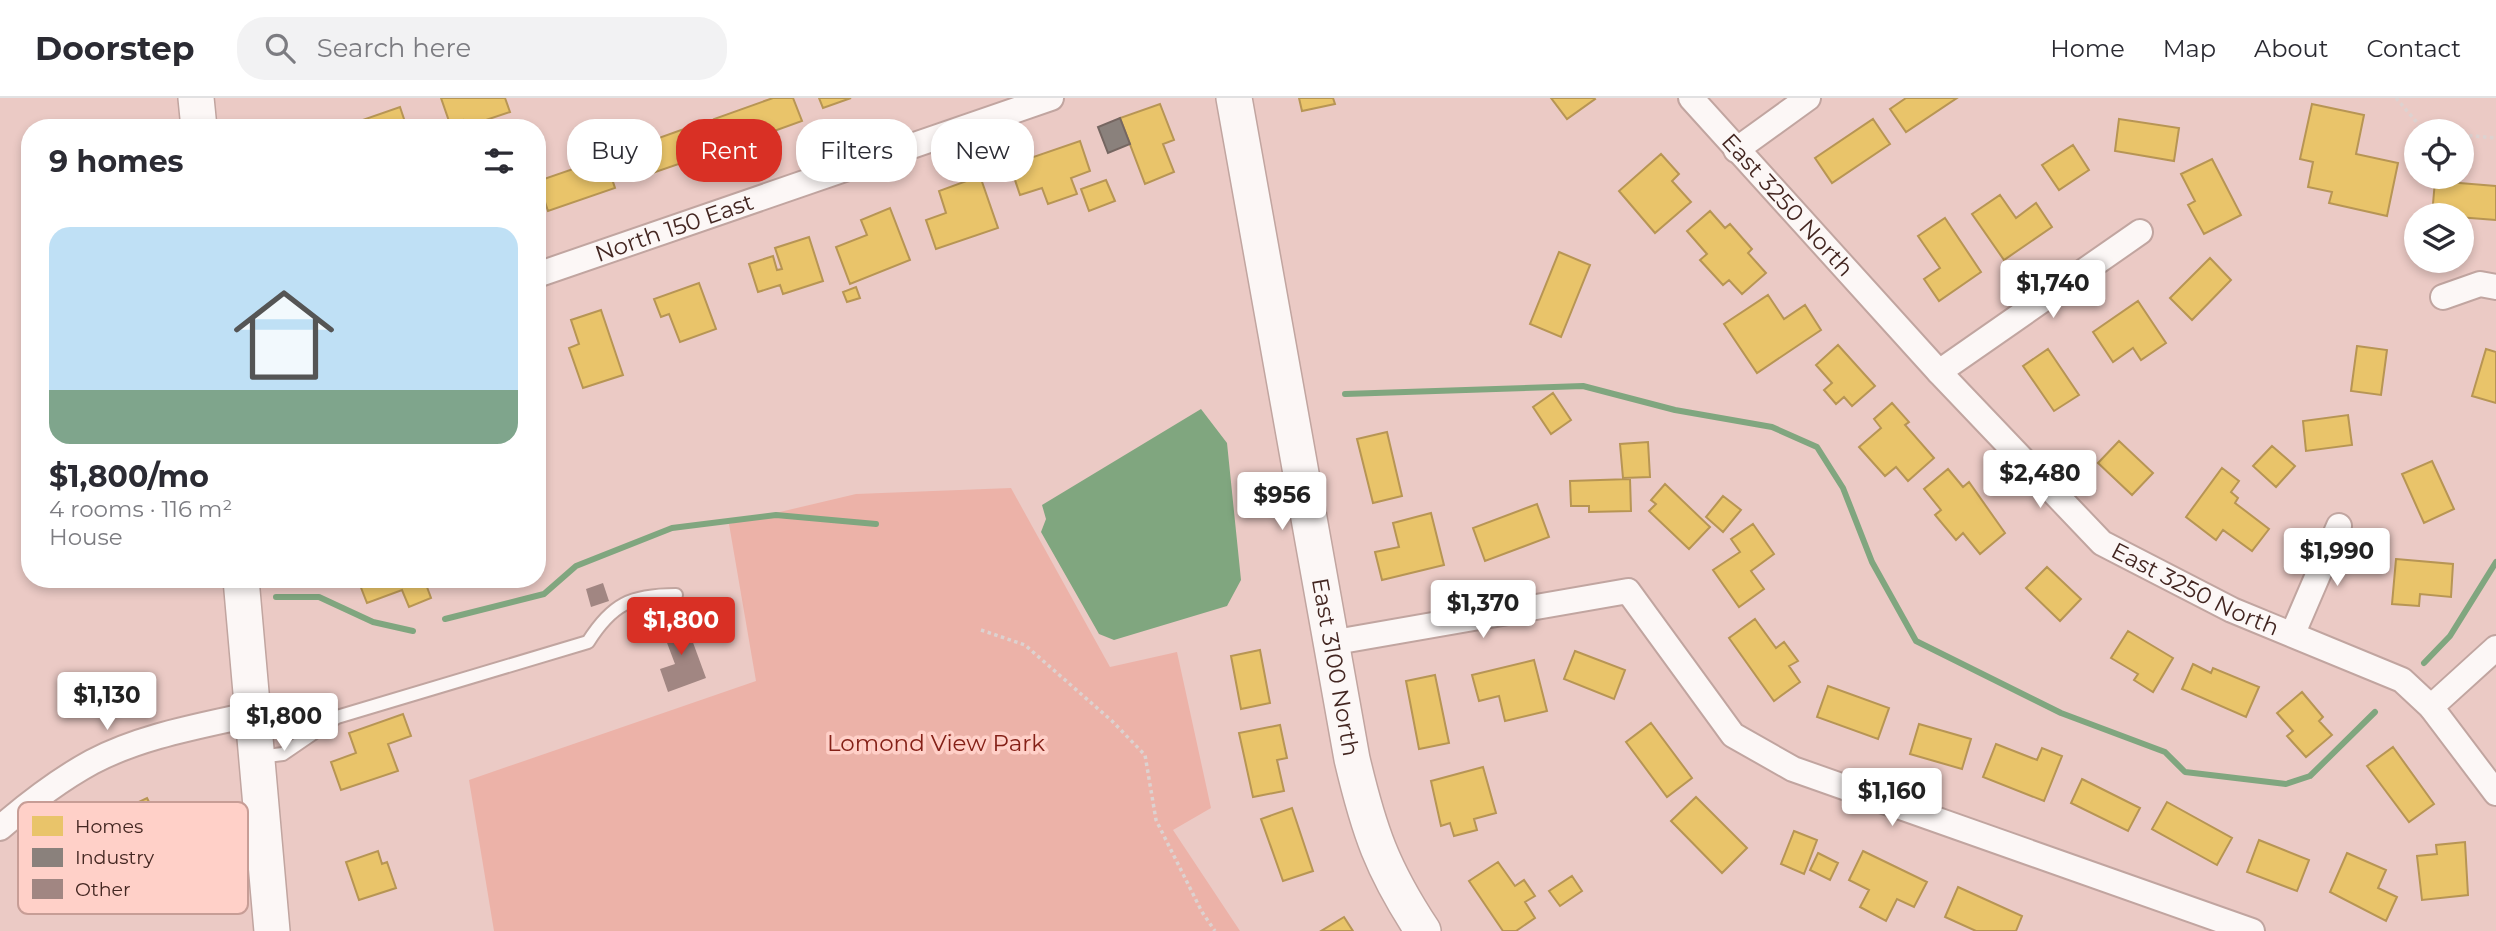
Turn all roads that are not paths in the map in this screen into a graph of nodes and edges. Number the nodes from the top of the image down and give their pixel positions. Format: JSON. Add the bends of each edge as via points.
{"nodes":[{"id":1,"x":196,"y":98,"type":"edge"},
{"id":2,"x":1051,"y":98,"type":"edge"},
{"id":3,"x":1234,"y":98,"type":"edge"},
{"id":4,"x":1691,"y":98,"type":"edge"},
{"id":5,"x":1808,"y":98,"type":"edge"},
{"id":6,"x":198,"y":119,"type":"edge"},
{"id":7,"x":1736,"y":150,"type":"junction"},
{"id":8,"x":2140,"y":232,"type":"dead end"},
{"id":9,"x":546,"y":272,"type":"edge"},
{"id":10,"x":2496,"y":287,"type":"edge"},
{"id":11,"x":2443,"y":297,"type":"dead end"},
{"id":12,"x":1939,"y":372,"type":"junction"},
{"id":13,"x":2339,"y":526,"type":"dead end"},
{"id":14,"x":242,"y":588,"type":"edge"},
{"id":15,"x":676,"y":595,"type":"dead end"},
{"id":16,"x":2292,"y":633,"type":"junction"},
{"id":17,"x":1331,"y":643,"type":"junction"},
{"id":18,"x":2496,"y":648,"type":"edge"},
{"id":19,"x":2431,"y":708,"type":"junction"},
{"id":20,"x":253,"y":714,"type":"junction"},
{"id":21,"x":257,"y":757,"type":"junction"},
{"id":22,"x":2496,"y":793,"type":"edge"},
{"id":23,"x":30,"y":802,"type":"edge"},
{"id":24,"x":18,"y":813,"type":"edge"},
{"id":25,"x":0,"y":828,"type":"edge"},
{"id":26,"x":272,"y":931,"type":"edge"},
{"id":27,"x":1423,"y":931,"type":"edge"},
{"id":28,"x":2252,"y":931,"type":"edge"}],
"edges":[{"from":1,"to":6,"type":"street"},
{"from":2,"to":9,"type":"street","name":"North 150 East"},
{"from":3,"to":17,"type":"street","name":"East 3100 North"},
{"from":4,"to":7,"type":"street","name":"East 3250 North"},
{"from":5,"to":7,"type":"street"},
{"from":7,"to":12,"type":"street","name":"East 3250 North"},
{"from":8,"to":12,"type":"street"},
{"from":10,"to":11,"type":"street","via":[[2480,284]]},
{"from":12,"to":16,"type":"street","name":"East 3250 North","via":[[2102,543],[2232,610]]},
{"from":13,"to":16,"type":"street"},
{"from":14,"to":20,"type":"street"},
{"from":15,"to":21,"type":"lane","via":[[652,595],[623,604],[603,617],[588,642],[337,717],[283,754]]},
{"from":16,"to":19,"type":"street","name":"East 3250 North","via":[[2402,680]]},
{"from":17,"to":27,"type":"street","name":"East 3100 North","via":[[1373,842]]},
{"from":17,"to":28,"type":"street","via":[[1628,591],[1733,735],[1793,769]]},
{"from":18,"to":19,"type":"street"},
{"from":19,"to":22,"type":"street","name":"East 3250 North"},
{"from":20,"to":21,"type":"street"},
{"from":20,"to":23,"type":"street","via":[[162,735],[94,761]]},
{"from":21,"to":26,"type":"street"},
{"from":24,"to":25,"type":"street"}]}
